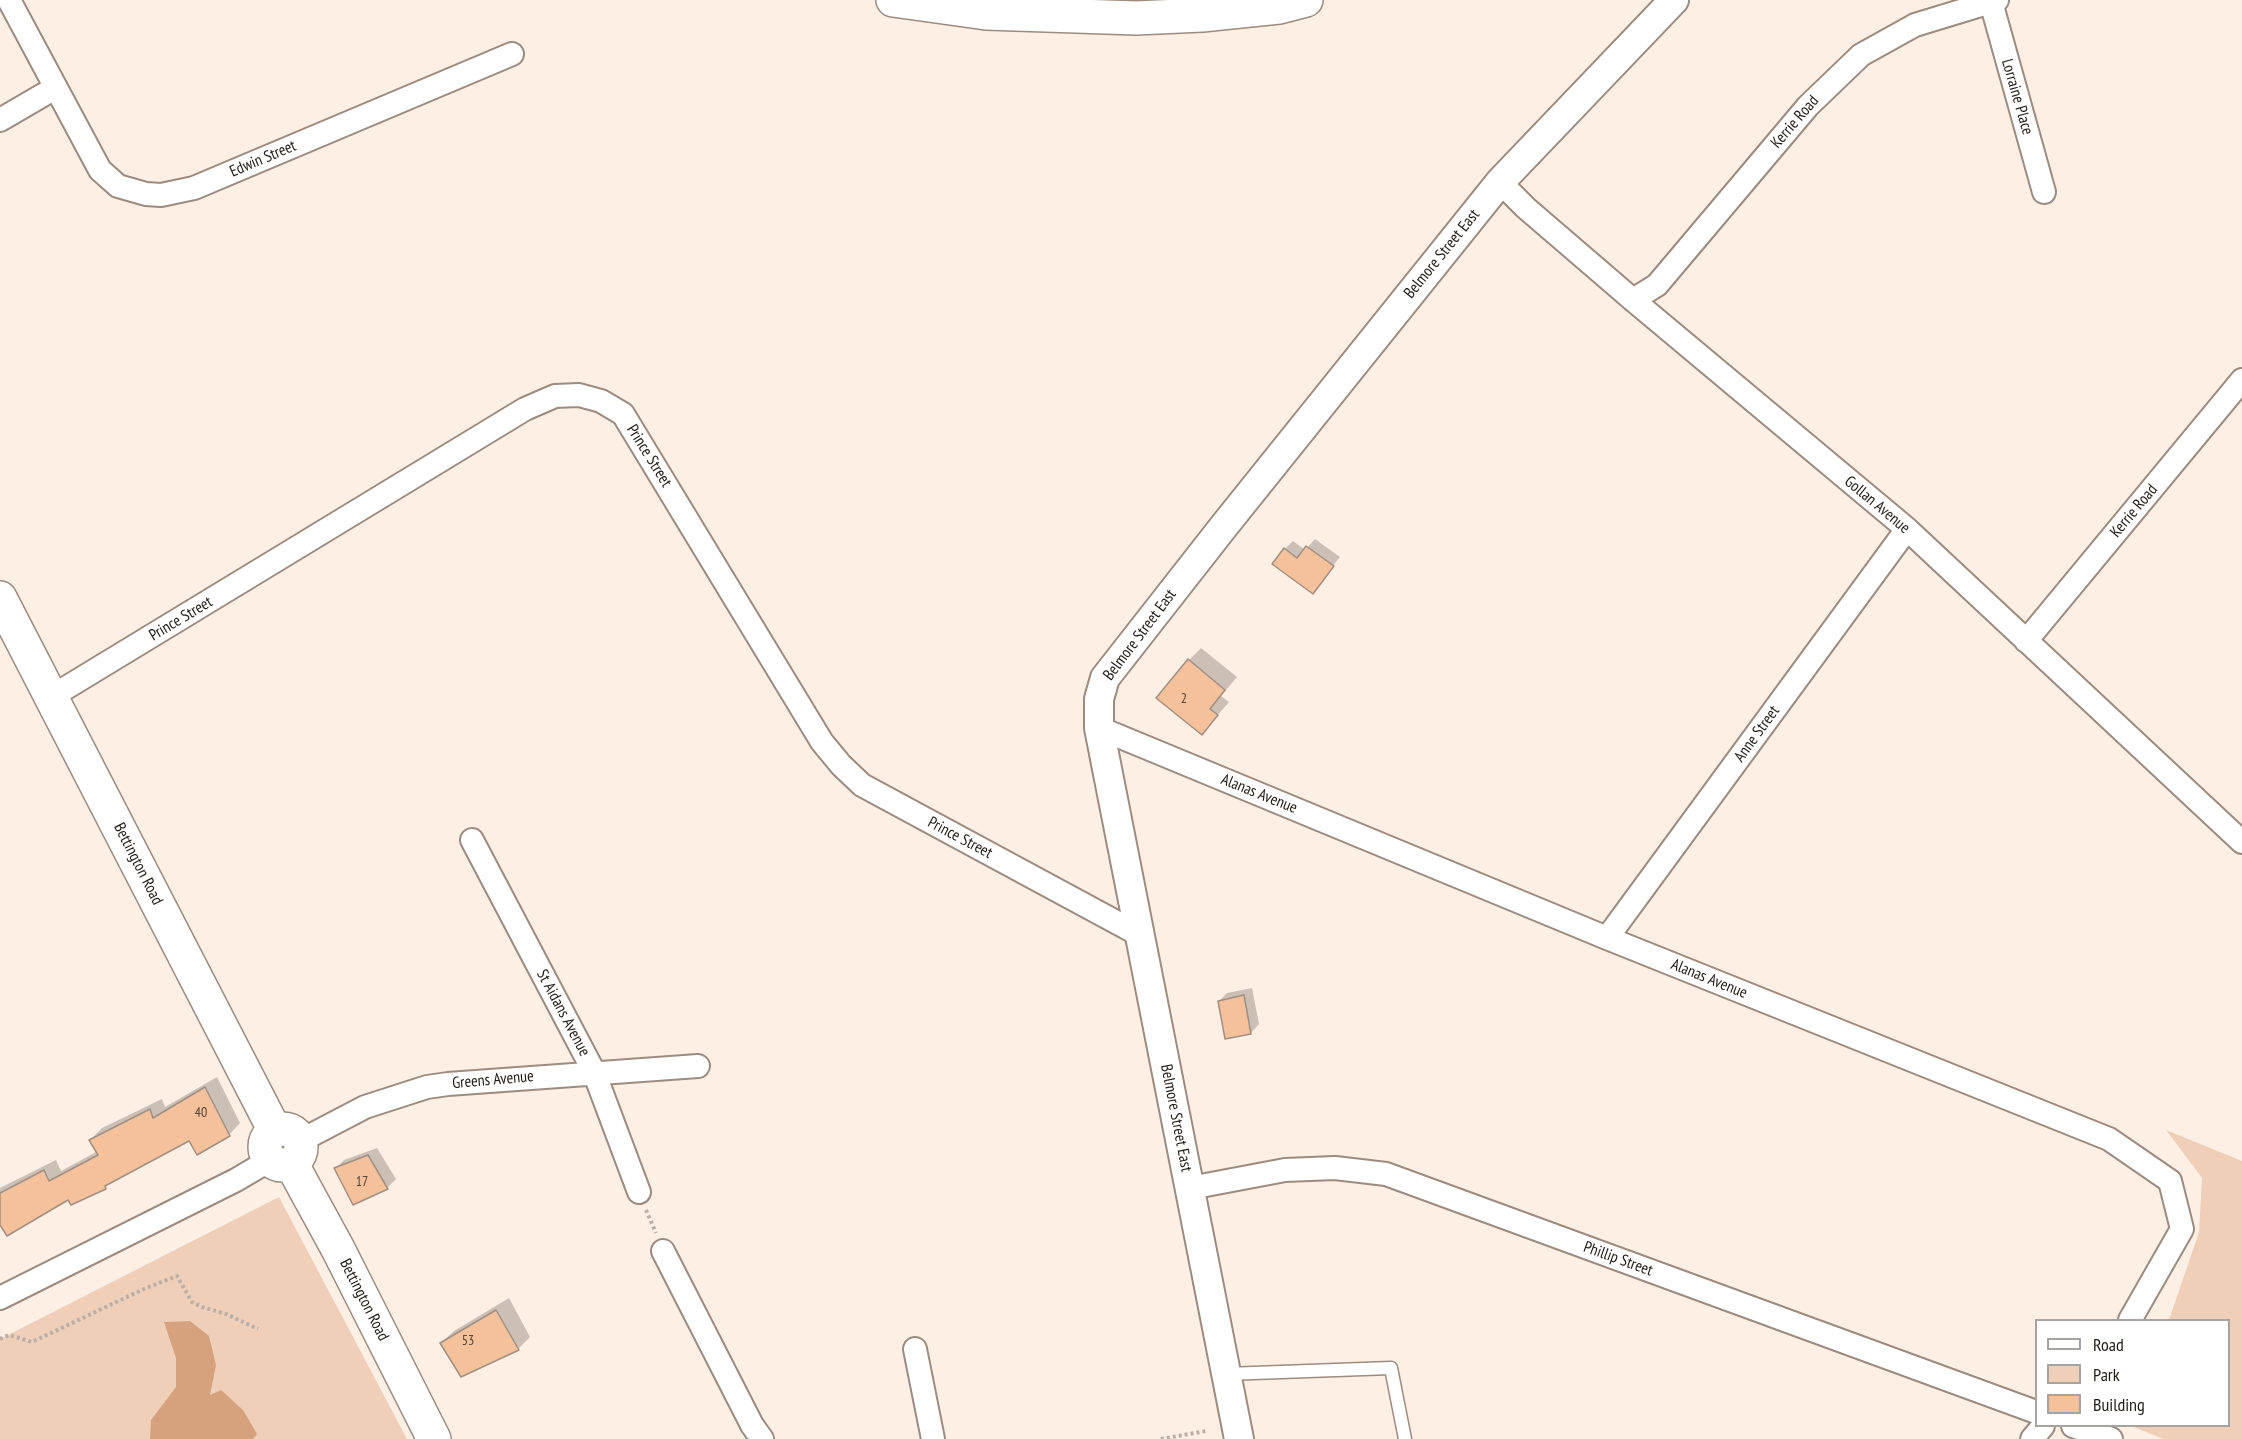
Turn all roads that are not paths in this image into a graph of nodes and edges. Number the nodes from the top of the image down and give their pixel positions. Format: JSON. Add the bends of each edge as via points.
{"nodes":[{"id":1,"x":9,"y":0,"type":"edge"},
{"id":2,"x":893,"y":0,"type":"edge"},
{"id":3,"x":1306,"y":0,"type":"edge"},
{"id":4,"x":1674,"y":0,"type":"edge"},
{"id":5,"x":1994,"y":1,"type":"edge"},
{"id":6,"x":512,"y":54,"type":"dead end"},
{"id":7,"x":55,"y":88,"type":"junction"},
{"id":8,"x":0,"y":120,"type":"edge"},
{"id":9,"x":1500,"y":182,"type":"junction"},
{"id":10,"x":2044,"y":192,"type":"dead end"},
{"id":11,"x":1633,"y":300,"type":"junction"},
{"id":12,"x":2242,"y":380,"type":"edge"},
{"id":13,"x":1907,"y":530,"type":"junction"},
{"id":14,"x":0,"y":598,"type":"edge"},
{"id":15,"x":2026,"y":641,"type":"junction"},
{"id":16,"x":51,"y":697,"type":"junction"},
{"id":17,"x":1099,"y":728,"type":"junction"},
{"id":18,"x":472,"y":840,"type":"dead end"},
{"id":19,"x":2242,"y":842,"type":"edge"},
{"id":20,"x":1140,"y":935,"type":"junction"},
{"id":21,"x":1607,"y":938,"type":"junction"},
{"id":22,"x":698,"y":1066,"type":"dead end"},
{"id":23,"x":594,"y":1072,"type":"junction"},
{"id":24,"x":284,"y":1149,"type":"junction"},
{"id":25,"x":1190,"y":1188,"type":"junction"},
{"id":26,"x":639,"y":1192,"type":"road end"},
{"id":27,"x":663,"y":1251,"type":"road end"},
{"id":28,"x":0,"y":1298,"type":"edge"},
{"id":29,"x":2131,"y":1319,"type":"edge"},
{"id":30,"x":915,"y":1349,"type":"dead end"},
{"id":31,"x":1226,"y":1374,"type":"junction"},
{"id":32,"x":2035,"y":1411,"type":"edge"},
{"id":33,"x":2041,"y":1427,"type":"edge"},
{"id":34,"x":2078,"y":1427,"type":"edge"},
{"id":35,"x":434,"y":1439,"type":"edge"},
{"id":36,"x":762,"y":1439,"type":"edge"},
{"id":37,"x":933,"y":1439,"type":"edge"},
{"id":38,"x":1239,"y":1439,"type":"edge"},
{"id":39,"x":1405,"y":1439,"type":"edge"},
{"id":40,"x":2032,"y":1439,"type":"edge"},
{"id":41,"x":2111,"y":1439,"type":"edge"}],
"edges":[{"from":1,"to":7,"type":"street","name":"Edwin Street"},
{"from":2,"to":3,"type":"main road","via":[[986,13],[1136,18],[1279,7]]},
{"from":4,"to":9,"type":"street","name":"Belmore Street East"},
{"from":5,"to":10,"type":"street","name":"Lorraine Place"},
{"from":5,"to":11,"type":"street","name":"Kerrie Road","via":[[1915,25],[1861,54],[1808,105],[1657,285]]},
{"from":6,"to":7,"type":"street","name":"Edwin Street","via":[[194,188],[161,195],[130,191],[107,179]]},
{"from":7,"to":8,"type":"street"},
{"from":9,"to":11,"type":"street","name":"Gollan Avenue"},
{"from":9,"to":17,"type":"street","name":"Belmore Street East","via":[[1105,678],[1099,699]]},
{"from":11,"to":13,"type":"street","name":"Gollan Avenue"},
{"from":12,"to":15,"type":"street","name":"Kerrie Road"},
{"from":13,"to":15,"type":"street","name":"Gollan Avenue"},
{"from":13,"to":21,"type":"street","name":"Anne Street"},
{"from":14,"to":16,"type":"main road","name":"Bettington Road"},
{"from":15,"to":19,"type":"street","name":"Gollan Avenue"},
{"from":16,"to":20,"type":"street","name":"Prince Street","via":[[525,410],[555,396],[579,395],[601,401],[623,414],[822,742],[841,765],[862,785]]},
{"from":16,"to":24,"type":"main road","name":"Bettington Road"},
{"from":17,"to":20,"type":"street","name":"Belmore Street East"},
{"from":17,"to":21,"type":"street","name":"Alanas Avenue"},
{"from":18,"to":23,"type":"street","name":"St Aidans Avenue"},
{"from":20,"to":25,"type":"street","name":"Belmore Street East"},
{"from":21,"to":29,"type":"street","name":"Alanas Avenue","via":[[2109,1139],[2170,1181],[2182,1229]]},
{"from":22,"to":23,"type":"street","name":"Greens Avenue"},
{"from":23,"to":24,"type":"street","name":"Greens Avenue","via":[[427,1087],[365,1107]]},
{"from":23,"to":26,"type":"street","name":"St Aidans Avenue"},
{"from":24,"to":28,"type":"street","name":"Greens Avenue","via":[[236,1180]]},
{"from":24,"to":35,"type":"main road","name":"Bettington Road"},
{"from":25,"to":31,"type":"street","name":"Belmore Street East"},
{"from":25,"to":32,"type":"street","name":"Phillip Street","via":[[1285,1170],[1335,1168],[1386,1174]]},
{"from":27,"to":36,"type":"street"},
{"from":30,"to":37,"type":"street"},
{"from":31,"to":38,"type":"street","name":"Belmore Street East"},
{"from":31,"to":39,"type":"lane","via":[[1391,1368]]},
{"from":33,"to":40,"type":"street"},
{"from":34,"to":41,"type":"street"}]}
